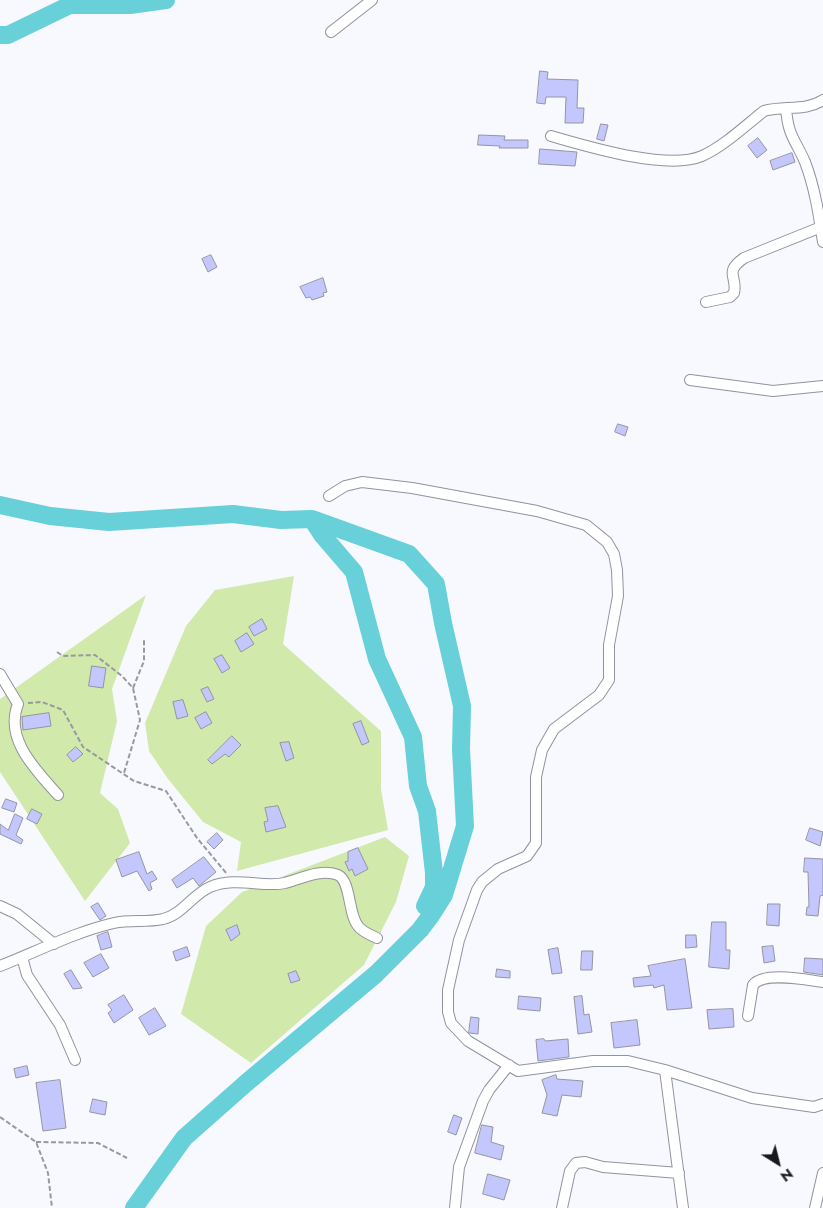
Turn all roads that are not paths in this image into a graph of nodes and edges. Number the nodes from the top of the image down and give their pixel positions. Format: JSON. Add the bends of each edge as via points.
{"nodes":[{"id":1,"x":372,"y":0,"type":"edge"},
{"id":2,"x":331,"y":32,"type":"dead end"},
{"id":3,"x":823,"y":100,"type":"edge"},
{"id":4,"x":786,"y":108,"type":"junction"},
{"id":5,"x":551,"y":136,"type":"dead end"},
{"id":6,"x":820,"y":227,"type":"junction"},
{"id":7,"x":823,"y":242,"type":"edge"},
{"id":8,"x":706,"y":302,"type":"dead end"},
{"id":9,"x":690,"y":380,"type":"dead end"},
{"id":10,"x":823,"y":386,"type":"edge"},
{"id":11,"x":329,"y":496,"type":"dead end"},
{"id":12,"x":0,"y":674,"type":"edge"},
{"id":13,"x":58,"y":795,"type":"dead end"},
{"id":14,"x":0,"y":906,"type":"edge"},
{"id":15,"x":377,"y":938,"type":"dead end"},
{"id":16,"x":54,"y":944,"type":"junction"},
{"id":17,"x":22,"y":957,"type":"junction"},
{"id":18,"x":0,"y":966,"type":"edge"},
{"id":19,"x":823,"y":982,"type":"edge"},
{"id":20,"x":748,"y":1016,"type":"dead end"},
{"id":21,"x":75,"y":1060,"type":"dead end"},
{"id":22,"x":509,"y":1065,"type":"junction"},
{"id":23,"x":665,"y":1070,"type":"junction"},
{"id":24,"x":823,"y":1104,"type":"edge"},
{"id":25,"x":679,"y":1173,"type":"junction"},
{"id":26,"x":823,"y":1173,"type":"edge"},
{"id":27,"x":455,"y":1208,"type":"edge"},
{"id":28,"x":562,"y":1208,"type":"edge"},
{"id":29,"x":683,"y":1208,"type":"edge"},
{"id":30,"x":815,"y":1208,"type":"edge"}],
"edges":[{"from":1,"to":2,"type":"street"},
{"from":3,"to":4,"type":"street","via":[[804,108]]},
{"from":4,"to":5,"type":"street","via":[[764,111],[702,156],[688,160],[606,151]]},
{"from":4,"to":6,"type":"street","via":[[791,137],[805,162],[813,188]]},
{"from":6,"to":7,"type":"street"},
{"from":6,"to":8,"type":"street","via":[[744,258],[732,270],[734,293],[730,297]]},
{"from":9,"to":10,"type":"street","via":[[772,391]]},
{"from":11,"to":22,"type":"street","via":[[345,486],[362,482],[537,511],[586,525],[607,542],[614,554],[618,596],[609,645],[606,688],[564,720],[548,738],[536,777],[536,843],[527,856],[498,869],[477,890],[459,940],[448,990],[451,1023],[468,1041]]},
{"from":12,"to":13,"type":"street","via":[[18,704],[13,722],[16,736],[35,768]]},
{"from":14,"to":16,"type":"street","via":[[17,914]]},
{"from":15,"to":16,"type":"street","via":[[360,928],[353,918],[343,879],[326,873],[283,883],[234,882],[207,888],[164,919],[116,922]]},
{"from":16,"to":17,"type":"street"},
{"from":17,"to":18,"type":"street"},
{"from":17,"to":21,"type":"street","via":[[26,975],[60,1025]]},
{"from":19,"to":20,"type":"street","via":[[768,978],[756,981]]},
{"from":22,"to":23,"type":"street","via":[[518,1072],[608,1061]]},
{"from":22,"to":27,"type":"street","via":[[483,1101],[459,1168]]},
{"from":23,"to":24,"type":"street","via":[[752,1098],[814,1107]]},
{"from":23,"to":25,"type":"street"},
{"from":25,"to":28,"type":"street","via":[[576,1163],[570,1171]]},
{"from":25,"to":29,"type":"street"},
{"from":26,"to":30,"type":"street"}]}
